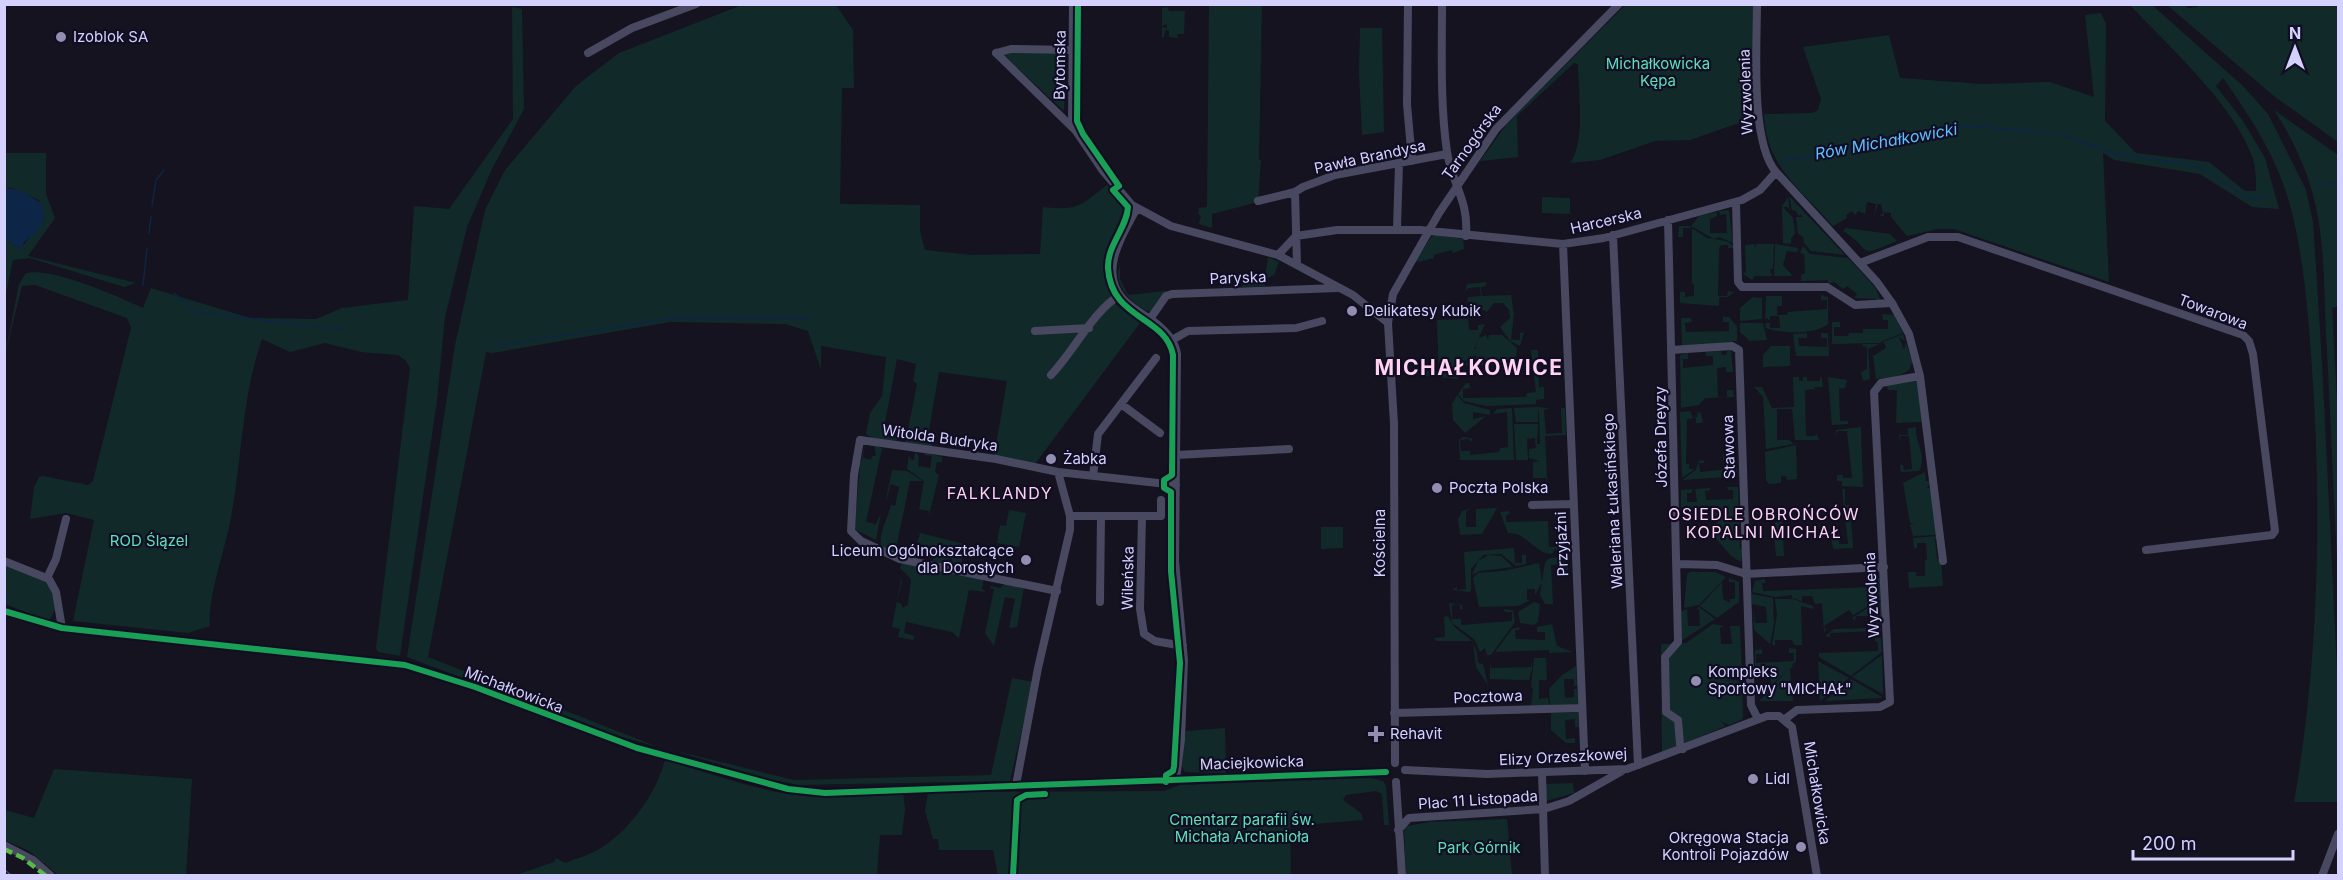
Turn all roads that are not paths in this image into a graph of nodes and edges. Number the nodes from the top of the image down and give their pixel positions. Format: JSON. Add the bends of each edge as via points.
{"nodes":[{"id":1,"x":696,"y":4,"type":"edge"},
{"id":2,"x":1073,"y":4,"type":"edge"},
{"id":3,"x":1407,"y":4,"type":"edge"},
{"id":4,"x":1442,"y":4,"type":"edge"},
{"id":5,"x":1619,"y":4,"type":"edge"},
{"id":6,"x":1757,"y":4,"type":"edge"},
{"id":7,"x":1073,"y":50,"type":"junction"},
{"id":8,"x":588,"y":53,"type":"dead end"},
{"id":9,"x":1072,"y":126,"type":"junction"},
{"id":10,"x":1447,"y":154,"type":"junction"},
{"id":11,"x":1412,"y":161,"type":"junction"},
{"id":12,"x":1400,"y":164,"type":"junction"},
{"id":13,"x":1776,"y":172,"type":"junction"},
{"id":14,"x":1458,"y":185,"type":"junction"},
{"id":15,"x":1295,"y":192,"type":"junction"},
{"id":16,"x":1262,"y":200,"type":"dead end"},
{"id":17,"x":1736,"y":202,"type":"junction"},
{"id":18,"x":1137,"y":208,"type":"junction"},
{"id":19,"x":1668,"y":220,"type":"junction"},
{"id":20,"x":1396,"y":228,"type":"junction"},
{"id":21,"x":1429,"y":231,"type":"junction"},
{"id":22,"x":1613,"y":235,"type":"junction"},
{"id":23,"x":1296,"y":236,"type":"junction"},
{"id":24,"x":1466,"y":236,"type":"junction"},
{"id":25,"x":1563,"y":244,"type":"junction"},
{"id":26,"x":1278,"y":255,"type":"junction"},
{"id":27,"x":1860,"y":263,"type":"junction"},
{"id":28,"x":1297,"y":265,"type":"junction"},
{"id":29,"x":1339,"y":288,"type":"junction"},
{"id":30,"x":1120,"y":295,"type":"junction"},
{"id":31,"x":1892,"y":303,"type":"junction"},
{"id":32,"x":1150,"y":319,"type":"junction"},
{"id":33,"x":1323,"y":321,"type":"dead end"},
{"id":34,"x":1388,"y":323,"type":"junction"},
{"id":35,"x":1089,"y":328,"type":"junction"},
{"id":36,"x":1035,"y":330,"type":"dead end"},
{"id":37,"x":1172,"y":340,"type":"junction"},
{"id":38,"x":1671,"y":350,"type":"junction"},
{"id":39,"x":1156,"y":358,"type":"dead end"},
{"id":40,"x":1051,"y":375,"type":"dead end"},
{"id":41,"x":1920,"y":376,"type":"junction"},
{"id":42,"x":1121,"y":404,"type":"junction"},
{"id":43,"x":1160,"y":433,"type":"dead end"},
{"id":44,"x":1289,"y":449,"type":"dead end"},
{"id":45,"x":1176,"y":455,"type":"junction"},
{"id":46,"x":1058,"y":472,"type":"junction"},
{"id":47,"x":1093,"y":476,"type":"junction"},
{"id":48,"x":1176,"y":485,"type":"junction"},
{"id":49,"x":1161,"y":500,"type":"dead end"},
{"id":50,"x":1573,"y":504,"type":"junction"},
{"id":51,"x":1532,"y":505,"type":"dead end"},
{"id":52,"x":1070,"y":516,"type":"junction"},
{"id":53,"x":1101,"y":516,"type":"junction"},
{"id":54,"x":1142,"y":516,"type":"junction"},
{"id":55,"x":66,"y":519,"type":"dead end"},
{"id":56,"x":2146,"y":550,"type":"dead end"},
{"id":57,"x":4,"y":561,"type":"edge"},
{"id":58,"x":1943,"y":561,"type":"dead end"},
{"id":59,"x":1678,"y":564,"type":"junction"},
{"id":60,"x":1884,"y":567,"type":"junction"},
{"id":61,"x":1746,"y":574,"type":"junction"},
{"id":62,"x":47,"y":578,"type":"junction"},
{"id":63,"x":1057,"y":591,"type":"junction"},
{"id":64,"x":1100,"y":602,"type":"dead end"},
{"id":65,"x":4,"y":611,"type":"edge"},
{"id":66,"x":62,"y":628,"type":"junction"},
{"id":67,"x":1184,"y":646,"type":"junction"},
{"id":68,"x":1582,"y":708,"type":"junction"},
{"id":69,"x":1394,"y":713,"type":"junction"},
{"id":70,"x":1758,"y":719,"type":"junction"},
{"id":71,"x":1785,"y":719,"type":"junction"},
{"id":72,"x":1683,"y":749,"type":"junction"},
{"id":73,"x":1395,"y":763,"type":"junction"},
{"id":74,"x":1638,"y":765,"type":"junction"},
{"id":75,"x":1627,"y":769,"type":"junction"},
{"id":76,"x":1405,"y":770,"type":"junction"},
{"id":77,"x":1585,"y":771,"type":"junction"},
{"id":78,"x":1386,"y":772,"type":"junction"},
{"id":79,"x":1542,"y":773,"type":"junction"},
{"id":80,"x":1176,"y":778,"type":"junction"},
{"id":81,"x":1396,"y":782,"type":"junction"},
{"id":82,"x":1014,"y":786,"type":"junction"},
{"id":83,"x":1544,"y":809,"type":"junction"},
{"id":84,"x":1398,"y":830,"type":"junction"},
{"id":85,"x":2338,"y":834,"type":"edge"},
{"id":86,"x":4,"y":845,"type":"edge"},
{"id":87,"x":51,"y":876,"type":"edge"},
{"id":88,"x":1402,"y":876,"type":"edge"},
{"id":89,"x":1545,"y":876,"type":"edge"},
{"id":90,"x":1817,"y":876,"type":"edge"},
{"id":91,"x":2322,"y":876,"type":"edge"}],
"edges":[{"from":1,"to":8,"type":"street","via":[[632,28]]},
{"from":2,"to":7,"type":"street","name":"Bytomska"},
{"from":3,"to":11,"type":"street"},
{"from":4,"to":10,"type":"street"},
{"from":5,"to":14,"type":"street","name":"Tarnogórska","via":[[1505,117]]},
{"from":6,"to":13,"type":"street","name":"Wyzwolenia","via":[[1760,130],[1765,156]]},
{"from":7,"to":9,"type":"street","name":"Bytomska"},
{"from":7,"to":9,"type":"street","via":[[1011,49],[996,53]]},
{"from":9,"to":18,"type":"street","via":[[1109,179]]},
{"from":10,"to":11,"type":"street","name":"Pawła Brandysa"},
{"from":10,"to":14,"type":"street"},
{"from":11,"to":12,"type":"street","name":"Pawła Brandysa"},
{"from":12,"to":15,"type":"street","name":"Pawła Brandysa","via":[[1335,175]]},
{"from":12,"to":20,"type":"street"},
{"from":13,"to":17,"type":"street","name":"Harcerska","via":[[1760,190]]},
{"from":13,"to":27,"type":"street","name":"Wyzwolenia"},
{"from":14,"to":21,"type":"street","name":"Tarnogórska"},
{"from":14,"to":24,"type":"street","via":[[1467,210]]},
{"from":15,"to":16,"type":"street","name":"Pawła Brandysa"},
{"from":15,"to":23,"type":"street"},
{"from":17,"to":19,"type":"street","name":"Harcerska"},
{"from":17,"to":31,"type":"street","via":[[1738,282],[1742,287],[1827,287],[1855,305]]},
{"from":18,"to":26,"type":"street","via":[[1171,226]]},
{"from":18,"to":30,"type":"street","via":[[1113,257]]},
{"from":19,"to":22,"type":"street","name":"Harcerska"},
{"from":19,"to":38,"type":"street","name":"Józefa Dreyzy"},
{"from":20,"to":21,"type":"street","name":"Harcerska"},
{"from":20,"to":23,"type":"street","name":"Harcerska","via":[[1330,230]]},
{"from":21,"to":24,"type":"street","name":"Harcerska"},
{"from":21,"to":34,"type":"street","name":"Tarnogórska","via":[[1396,286]]},
{"from":22,"to":25,"type":"street","name":"Harcerska"},
{"from":22,"to":74,"type":"street","name":"Waleriana Łukasińskiego"},
{"from":23,"to":26,"type":"street"},
{"from":23,"to":28,"type":"street"},
{"from":24,"to":25,"type":"street","name":"Harcerska"},
{"from":25,"to":50,"type":"street","name":"Przyjaźni"},
{"from":26,"to":28,"type":"street"},
{"from":27,"to":31,"type":"street","name":"Wyzwolenia"},
{"from":27,"to":56,"type":"street","name":"Towarowa","via":[[1918,240],[1949,236],[2243,335],[2249,341],[2276,531],[2272,536]]},
{"from":28,"to":29,"type":"street"},
{"from":29,"to":32,"type":"street","name":"Paryska","via":[[1169,294]]},
{"from":29,"to":34,"type":"street","via":[[1353,294]]},
{"from":30,"to":32,"type":"street"},
{"from":30,"to":35,"type":"street","via":[[1106,304]]},
{"from":31,"to":41,"type":"street","name":"Wyzwolenia","via":[[1912,342]]},
{"from":32,"to":37,"type":"street"},
{"from":33,"to":37,"type":"street","via":[[1296,328],[1188,331]]},
{"from":34,"to":69,"type":"street","name":"Kościelna","via":[[1394,424]]},
{"from":35,"to":36,"type":"street"},
{"from":35,"to":40,"type":"street"},
{"from":37,"to":45,"type":"street","via":[[1177,354]]},
{"from":38,"to":59,"type":"street","name":"Józefa Dreyzy"},
{"from":38,"to":61,"type":"street","name":"Stawowa","via":[[1732,346],[1740,353]]},
{"from":39,"to":42,"type":"street"},
{"from":41,"to":58,"type":"street","name":"Wyzwolenia"},
{"from":41,"to":60,"type":"street","name":"Wyzwolenia","via":[[1881,383],[1875,389]]},
{"from":42,"to":43,"type":"street"},
{"from":42,"to":47,"type":"street","via":[[1098,434]]},
{"from":44,"to":45,"type":"street"},
{"from":45,"to":48,"type":"street"},
{"from":46,"to":47,"type":"street"},
{"from":46,"to":52,"type":"street"},
{"from":46,"to":63,"type":"street","name":"Witolda Budryka","via":[[860,440],[851,531],[861,541],[900,559]]},
{"from":47,"to":48,"type":"street"},
{"from":48,"to":67,"type":"street","via":[[1176,570]]},
{"from":49,"to":54,"type":"street","via":[[1161,516]]},
{"from":50,"to":51,"type":"street"},
{"from":50,"to":68,"type":"street","name":"Przyjaźni"},
{"from":52,"to":53,"type":"street"},
{"from":52,"to":63,"type":"street"},
{"from":53,"to":54,"type":"street"},
{"from":53,"to":64,"type":"street"},
{"from":54,"to":67,"type":"street","name":"Wileńska","via":[[1140,611],[1144,634],[1155,641]]},
{"from":55,"to":62,"type":"street"},
{"from":57,"to":62,"type":"street"},
{"from":59,"to":61,"type":"street","via":[[1717,565]]},
{"from":59,"to":72,"type":"street","name":"Józefa Dreyzy","via":[[1677,644],[1665,659],[1666,712],[1678,720]]},
{"from":60,"to":61,"type":"street"},
{"from":60,"to":71,"type":"street","name":"Wyzwolenia","via":[[1889,704],[1797,710]]},
{"from":61,"to":70,"type":"street","name":"Stawowa","via":[[1751,705]]},
{"from":62,"to":66,"type":"street","via":[[56,592]]},
{"from":63,"to":82,"type":"street"},
{"from":65,"to":66,"type":"street","name":"Michałkowicka"},
{"from":66,"to":82,"type":"street","name":"Michałkowicka","via":[[405,665],[638,748],[788,789],[825,793]]},
{"from":67,"to":80,"type":"street","via":[[1182,730]]},
{"from":68,"to":69,"type":"street","name":"Pocztowa"},
{"from":68,"to":77,"type":"street","name":"Przyjaźni"},
{"from":69,"to":73,"type":"street","name":"Kościelna"},
{"from":70,"to":71,"type":"street","name":"Elizy Orzeszkowej","via":[[1773,715]]},
{"from":70,"to":72,"type":"street","name":"Elizy Orzeszkowej"},
{"from":71,"to":90,"type":"street","name":"Michałkowicka","via":[[1794,734]]},
{"from":72,"to":74,"type":"street","name":"Elizy Orzeszkowej"},
{"from":73,"to":76,"type":"street"},
{"from":73,"to":78,"type":"street"},
{"from":74,"to":75,"type":"street","name":"Elizy Orzeszkowej"},
{"from":75,"to":77,"type":"street","name":"Elizy Orzeszkowej"},
{"from":75,"to":83,"type":"street","name":"Plac 11 Listopada","via":[[1569,801]]},
{"from":76,"to":79,"type":"street","name":"Elizy Orzeszkowej"},
{"from":76,"to":81,"type":"street","via":[[1402,780]]},
{"from":77,"to":79,"type":"street","name":"Elizy Orzeszkowej"},
{"from":78,"to":80,"type":"street","name":"Maciejkowicka"},
{"from":78,"to":81,"type":"street","via":[[1388,779]]},
{"from":79,"to":83,"type":"street"},
{"from":80,"to":82,"type":"street","name":"Maciejkowicka"},
{"from":81,"to":84,"type":"street"},
{"from":83,"to":84,"type":"street","name":"Plac 11 Listopada","via":[[1409,818]]},
{"from":83,"to":89,"type":"street"},
{"from":84,"to":88,"type":"street"},
{"from":85,"to":91,"type":"street"},
{"from":86,"to":87,"type":"street","via":[[33,860]]}]}
